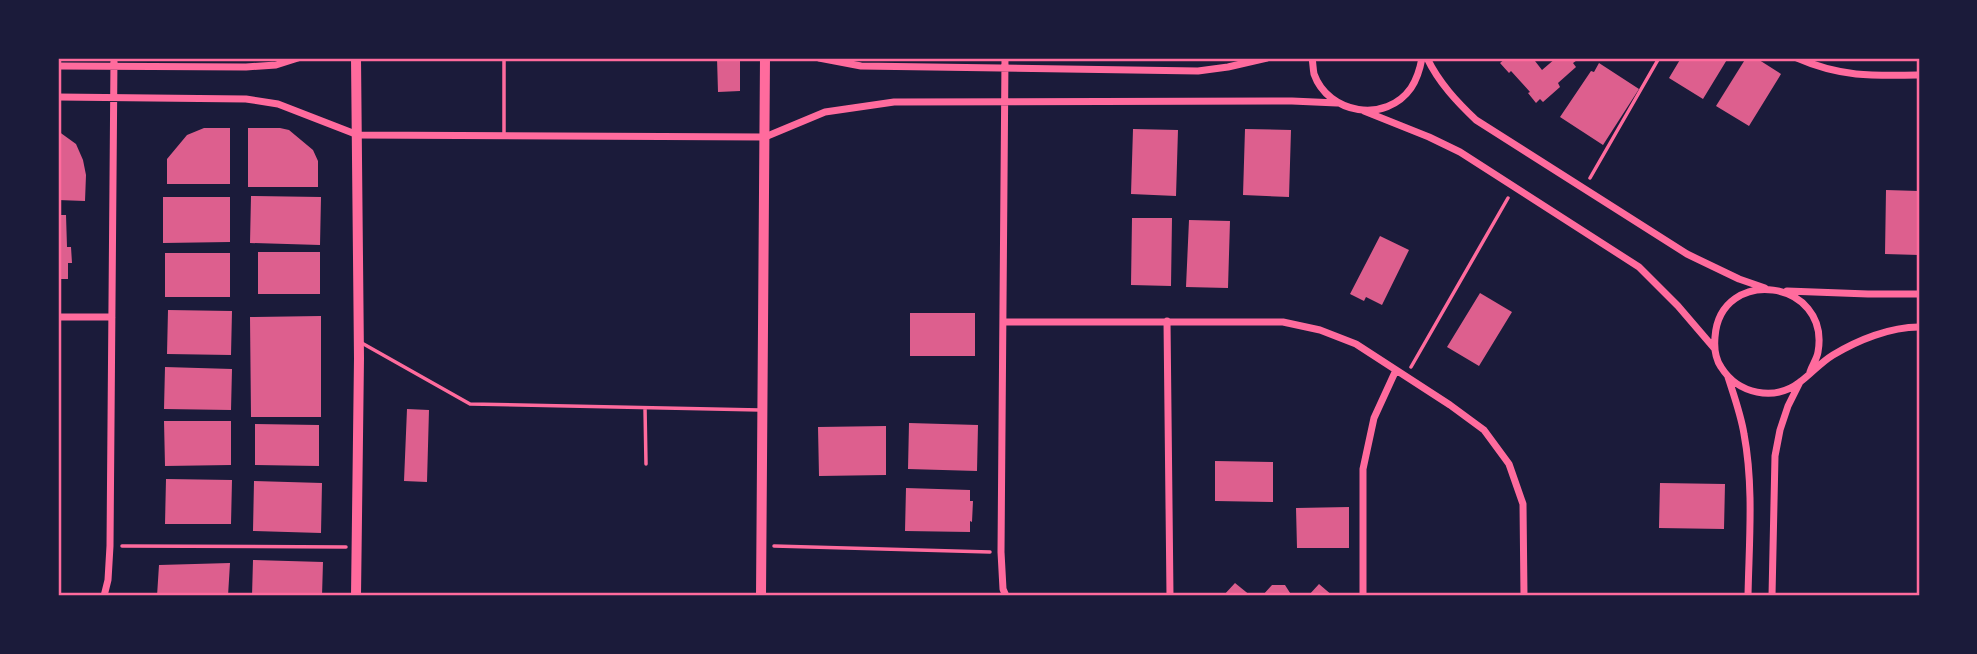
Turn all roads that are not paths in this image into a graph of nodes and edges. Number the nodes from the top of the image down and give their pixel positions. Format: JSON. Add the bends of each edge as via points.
{"nodes":[{"id":1,"x":114,"y":58,"type":"edge"},
{"id":2,"x":298,"y":58,"type":"edge"},
{"id":3,"x":356,"y":58,"type":"edge"},
{"id":4,"x":504,"y":58,"type":"edge"},
{"id":5,"x":765,"y":58,"type":"edge"},
{"id":6,"x":819,"y":58,"type":"edge"},
{"id":7,"x":1005,"y":58,"type":"edge"},
{"id":8,"x":1267,"y":58,"type":"edge"},
{"id":9,"x":1312,"y":58,"type":"edge"},
{"id":10,"x":1422,"y":58,"type":"edge"},
{"id":11,"x":1427,"y":58,"type":"edge"},
{"id":12,"x":1797,"y":58,"type":"edge"},
{"id":13,"x":58,"y":66,"type":"edge"},
{"id":14,"x":114,"y":67,"type":"junction"},
{"id":15,"x":1005,"y":68,"type":"junction"},
{"id":16,"x":1919,"y":75,"type":"edge"},
{"id":17,"x":58,"y":97,"type":"edge"},
{"id":18,"x":113,"y":98,"type":"junction"},
{"id":19,"x":1005,"y":102,"type":"junction"},
{"id":20,"x":1337,"y":103,"type":"junction"},
{"id":21,"x":1364,"y":111,"type":"junction"},
{"id":22,"x":358,"y":135,"type":"junction"},
{"id":23,"x":505,"y":136,"type":"junction"},
{"id":24,"x":765,"y":137,"type":"junction"},
{"id":25,"x":1765,"y":288,"type":"junction"},
{"id":26,"x":1781,"y":290,"type":"junction"},
{"id":27,"x":1919,"y":294,"type":"edge"},
{"id":28,"x":58,"y":317,"type":"edge"},
{"id":29,"x":111,"y":317,"type":"junction"},
{"id":30,"x":1167,"y":321,"type":"junction"},
{"id":31,"x":1003,"y":322,"type":"junction"},
{"id":32,"x":1919,"y":327,"type":"edge"},
{"id":33,"x":358,"y":341,"type":"junction"},
{"id":34,"x":1714,"y":348,"type":"junction"},
{"id":35,"x":1396,"y":370,"type":"junction"},
{"id":36,"x":1810,"y":372,"type":"junction"},
{"id":37,"x":1727,"y":377,"type":"junction"},
{"id":38,"x":1800,"y":382,"type":"junction"},
{"id":39,"x":645,"y":408,"type":"junction"},
{"id":40,"x":763,"y":410,"type":"junction"},
{"id":41,"x":646,"y":464,"type":"dead end"},
{"id":42,"x":104,"y":596,"type":"edge"},
{"id":43,"x":356,"y":596,"type":"edge"},
{"id":44,"x":761,"y":596,"type":"edge"},
{"id":45,"x":1006,"y":596,"type":"edge"},
{"id":46,"x":1170,"y":596,"type":"edge"},
{"id":47,"x":1363,"y":596,"type":"edge"},
{"id":48,"x":1524,"y":596,"type":"edge"},
{"id":49,"x":1748,"y":596,"type":"edge"},
{"id":50,"x":1772,"y":596,"type":"edge"}],
"edges":[{"from":1,"to":14,"type":"street"},
{"from":2,"to":14,"type":"street","via":[[246,67]]},
{"from":3,"to":22,"type":"street"},
{"from":4,"to":23,"type":"lane"},
{"from":5,"to":24,"type":"street"},
{"from":6,"to":15,"type":"street","via":[[861,66]]},
{"from":7,"to":15,"type":"street"},
{"from":8,"to":15,"type":"street","via":[[1198,71]]},
{"from":9,"to":20,"type":"street","via":[[1315,74]]},
{"from":10,"to":21,"type":"street","via":[[1414,83],[1397,102]]},
{"from":11,"to":25,"type":"street","via":[[1452,98],[1476,120],[1687,254]]},
{"from":12,"to":16,"type":"street","via":[[1866,76]]},
{"from":13,"to":14,"type":"street"},
{"from":14,"to":18,"type":"street"},
{"from":15,"to":19,"type":"street"},
{"from":17,"to":18,"type":"street"},
{"from":18,"to":22,"type":"street","via":[[246,99],[278,104]]},
{"from":18,"to":29,"type":"street"},
{"from":19,"to":20,"type":"street"},
{"from":19,"to":24,"type":"street","via":[[859,106],[825,112]]},
{"from":19,"to":31,"type":"street"},
{"from":20,"to":21,"type":"street"},
{"from":21,"to":34,"type":"street","via":[[1460,152],[1639,267]]},
{"from":22,"to":23,"type":"street"},
{"from":22,"to":33,"type":"street"},
{"from":23,"to":24,"type":"street"},
{"from":24,"to":40,"type":"street"},
{"from":25,"to":26,"type":"street"},
{"from":25,"to":34,"type":"street","via":[[1744,293],[1726,307],[1716,326]]},
{"from":26,"to":27,"type":"street"},
{"from":26,"to":36,"type":"street","via":[[1799,299],[1812,314],[1819,333],[1818,353]]},
{"from":28,"to":29,"type":"street"},
{"from":29,"to":42,"type":"street","via":[[110,546]]},
{"from":30,"to":31,"type":"street"},
{"from":30,"to":35,"type":"street","via":[[1283,322],[1308,327],[1356,344]]},
{"from":30,"to":46,"type":"street"},
{"from":31,"to":45,"type":"street","via":[[1001,552]]},
{"from":32,"to":36,"type":"street","via":[[1858,342]]},
{"from":33,"to":39,"type":"lane","via":[[470,404]]},
{"from":33,"to":43,"type":"street"},
{"from":34,"to":37,"type":"street"},
{"from":35,"to":47,"type":"street","via":[[1374,418],[1363,469]]},
{"from":35,"to":48,"type":"street","via":[[1484,430],[1509,464],[1523,504]]},
{"from":36,"to":38,"type":"street"},
{"from":37,"to":38,"type":"street","via":[[1762,394]]},
{"from":37,"to":49,"type":"street","via":[[1738,406],[1750,482]]},
{"from":38,"to":50,"type":"street","via":[[1774,456]]},
{"from":39,"to":40,"type":"lane"},
{"from":39,"to":41,"type":"lane"},
{"from":40,"to":44,"type":"street"}]}
